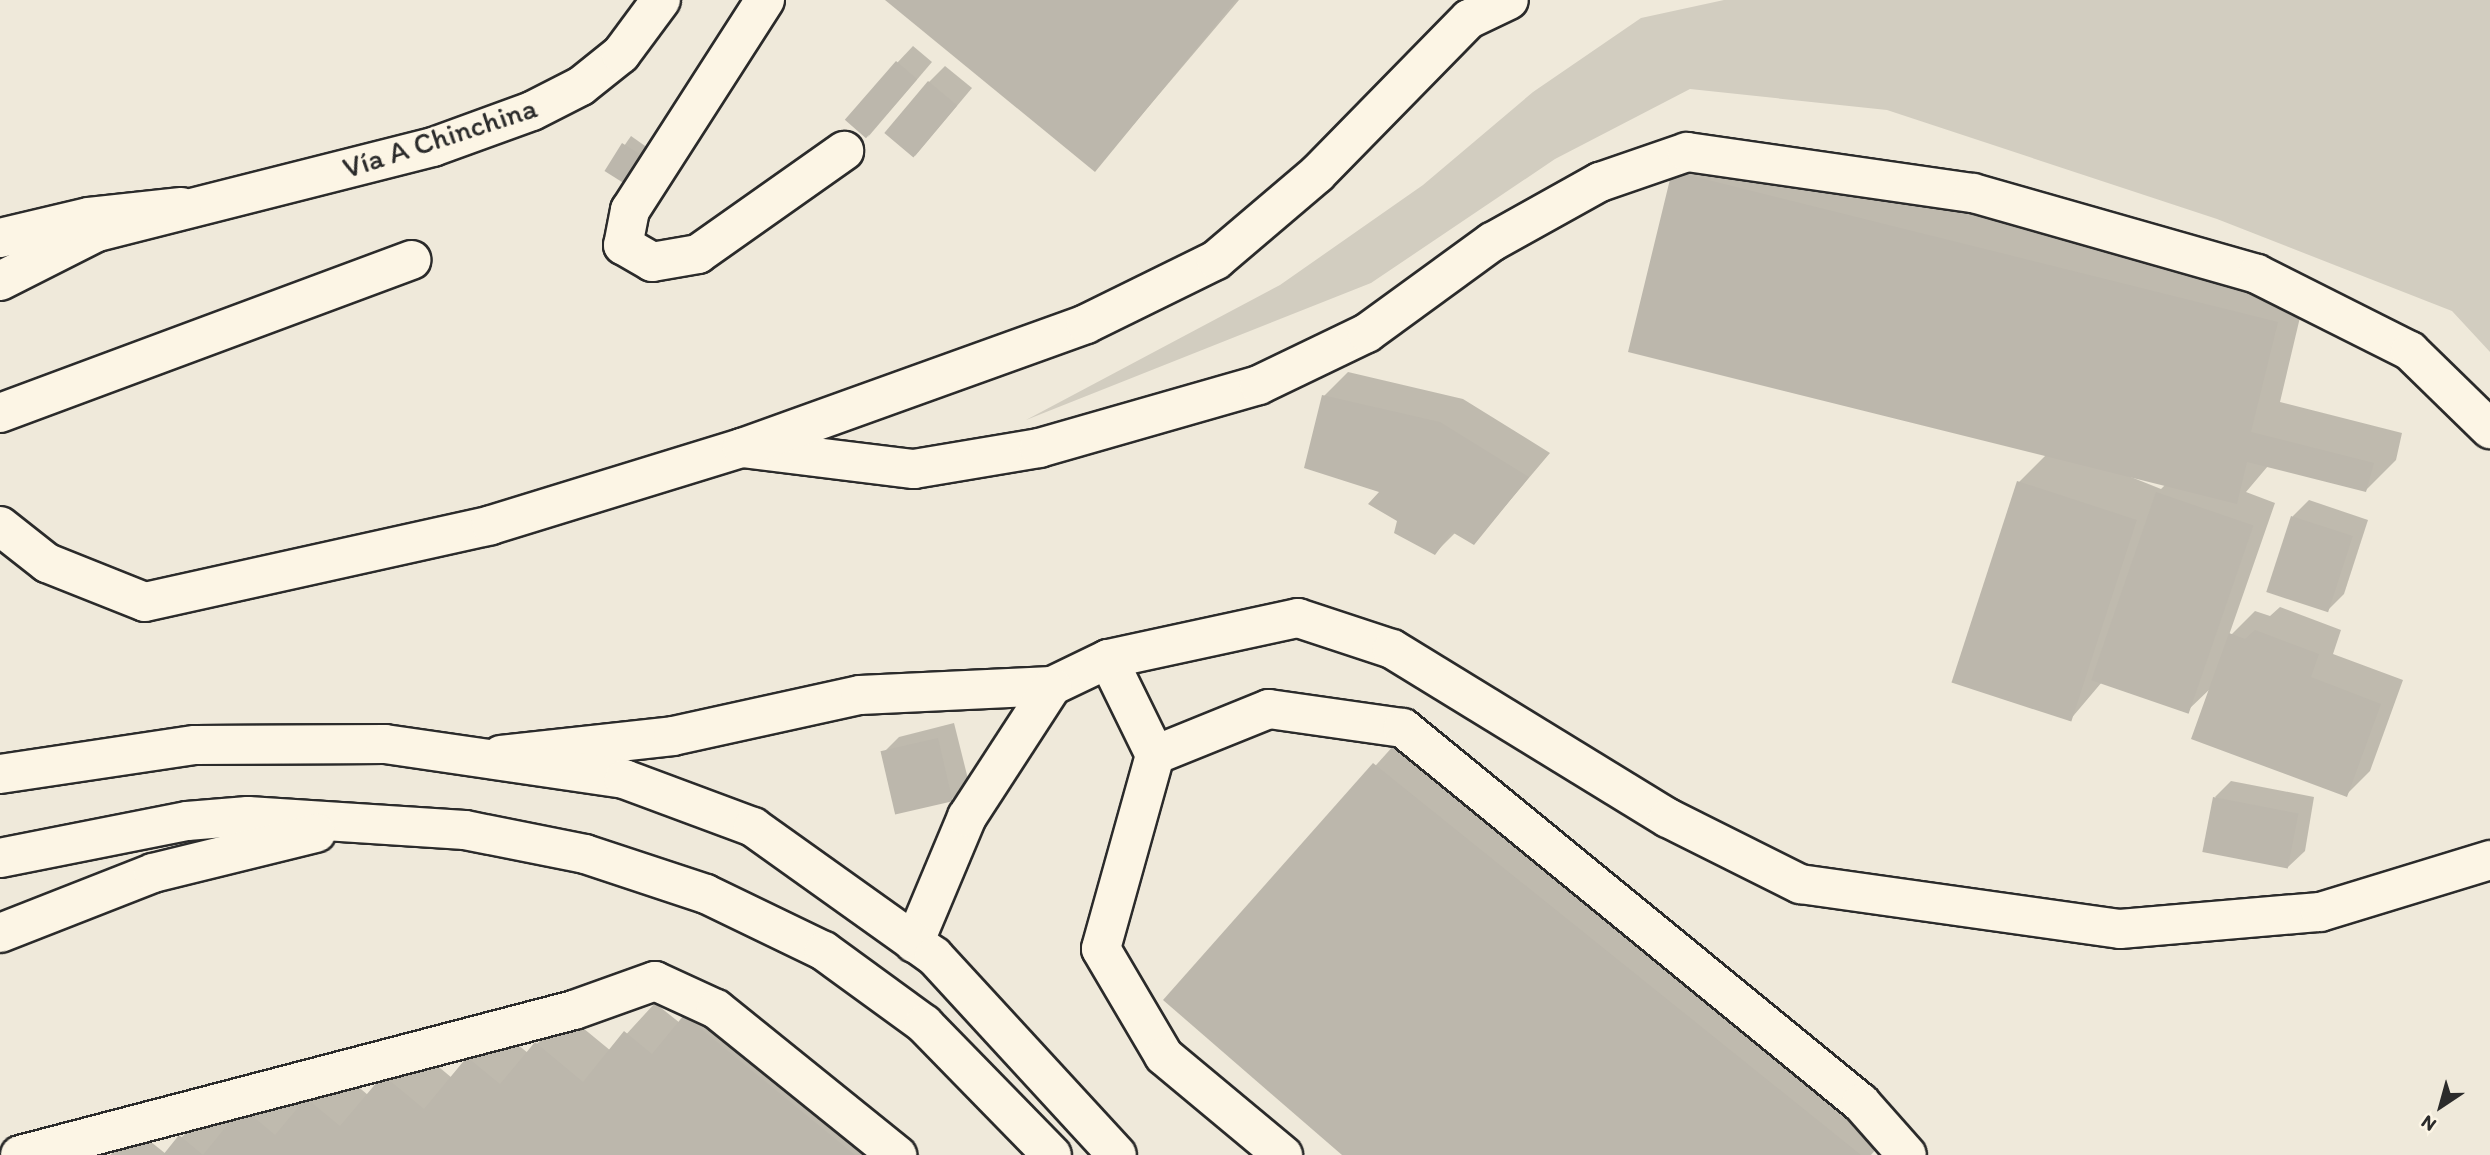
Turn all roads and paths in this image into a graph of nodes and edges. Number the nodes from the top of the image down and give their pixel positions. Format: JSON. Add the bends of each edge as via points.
{"nodes":[{"id":1,"x":661,"y":0,"type":"edge"},
{"id":2,"x":765,"y":0,"type":"edge"},
{"id":3,"x":1509,"y":0,"type":"edge"},
{"id":4,"x":844,"y":151,"type":"dead end"},
{"id":5,"x":181,"y":207,"type":"junction"},
{"id":6,"x":0,"y":238,"type":"edge"},
{"id":7,"x":412,"y":260,"type":"dead end"},
{"id":8,"x":0,"y":281,"type":"edge"},
{"id":9,"x":0,"y":414,"type":"edge"},
{"id":10,"x":2490,"y":429,"type":"edge"},
{"id":11,"x":742,"y":448,"type":"junction"},
{"id":12,"x":0,"y":526,"type":"edge"},
{"id":13,"x":1108,"y":659,"type":"junction"},
{"id":14,"x":1052,"y":686,"type":"junction"},
{"id":15,"x":1155,"y":755,"type":"junction"},
{"id":16,"x":492,"y":756,"type":"junction"},
{"id":17,"x":0,"y":774,"type":"edge"},
{"id":18,"x":373,"y":821,"type":"junction"},
{"id":19,"x":0,"y":858,"type":"edge"},
{"id":20,"x":2490,"y":860,"type":"edge"},
{"id":21,"x":0,"y":933,"type":"edge"},
{"id":22,"x":914,"y":943,"type":"junction"},
{"id":23,"x":20,"y":1155,"type":"edge"},
{"id":24,"x":897,"y":1155,"type":"edge"},
{"id":25,"x":1052,"y":1155,"type":"edge"},
{"id":26,"x":1117,"y":1155,"type":"edge"},
{"id":27,"x":1283,"y":1155,"type":"edge"},
{"id":28,"x":1907,"y":1155,"type":"edge"}],
"edges":[{"from":1,"to":5,"type":"main road","name":"Vía A Chinchina","via":[[621,54],[581,86],[533,111],[433,147]]},
{"from":2,"to":4,"type":"main road","via":[[629,210],[624,245],[652,262],[698,254]]},
{"from":3,"to":11,"type":"main road","via":[[1469,19],[1317,174],[1216,260],[1086,324]]},
{"from":5,"to":6,"type":"main road","via":[[89,217]]},
{"from":5,"to":8,"type":"main road","via":[[97,232]]},
{"from":7,"to":9,"type":"main road"},
{"from":10,"to":11,"type":"main road","via":[[2410,351],[2257,274],[1973,192],[1687,152],[1600,182],[1492,242],[1367,333],[1258,385],[1039,448],[914,469]]},
{"from":11,"to":12,"type":"main road","via":[[491,525],[145,602],[47,563]]},
{"from":13,"to":14,"type":"main road"},
{"from":13,"to":15,"type":"main road"},
{"from":13,"to":20,"type":"main road","via":[[1298,618],[1321,625],[1392,649],[1668,818],[1800,884],[2120,929],[2320,912]]},
{"from":14,"to":16,"type":"main road","via":[[860,695],[673,736]]},
{"from":14,"to":22,"type":"main road","via":[[967,817]]},
{"from":15,"to":27,"type":"main road","via":[[1101,949],[1164,1056]]},
{"from":15,"to":28,"type":"main road","via":[[1269,709],[1403,729],[1861,1102]]},
{"from":16,"to":17,"type":"main road","via":[[385,744],[195,745]]},
{"from":16,"to":22,"type":"main road","via":[[624,779],[753,827]]},
{"from":18,"to":19,"type":"main road","via":[[248,816],[187,821]]},
{"from":18,"to":21,"type":"main road","via":[[153,873]]},
{"from":18,"to":25,"type":"main road","via":[[465,830],[585,854],[769,922],[824,951],[924,1024]]},
{"from":22,"to":26,"type":"main road","via":[[979,1001]]},
{"from":23,"to":24,"type":"main road","via":[[574,1010],[655,981],[716,1009]]}]}
